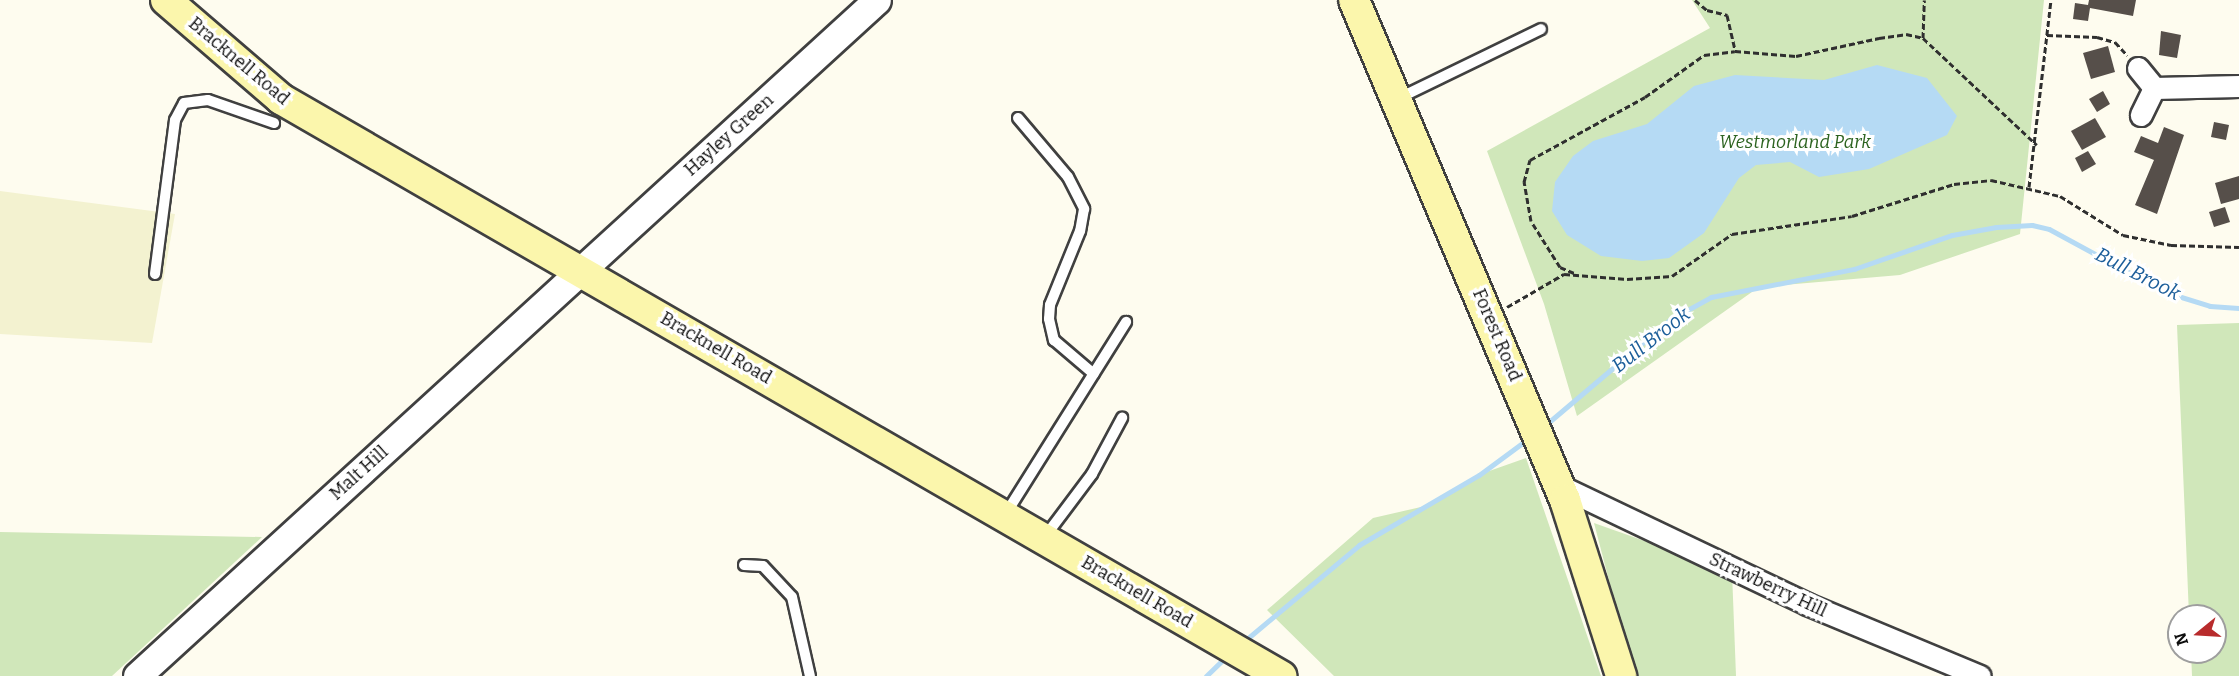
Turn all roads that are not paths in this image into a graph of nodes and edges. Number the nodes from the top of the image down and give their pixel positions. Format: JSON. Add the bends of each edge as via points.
{"nodes":[{"id":1,"x":166,"y":0,"type":"edge"},
{"id":2,"x":877,"y":0,"type":"edge"},
{"id":3,"x":1354,"y":0,"type":"edge"},
{"id":4,"x":1541,"y":29,"type":"dead end"},
{"id":5,"x":2138,"y":68,"type":"road end"},
{"id":6,"x":2239,"y":86,"type":"edge"},
{"id":7,"x":2154,"y":88,"type":"junction"},
{"id":8,"x":1397,"y":99,"type":"junction"},
{"id":9,"x":2141,"y":115,"type":"dead end"},
{"id":10,"x":1018,"y":118,"type":"dead end"},
{"id":11,"x":274,"y":123,"type":"dead end"},
{"id":12,"x":582,"y":270,"type":"junction"},
{"id":13,"x":155,"y":274,"type":"dead end"},
{"id":14,"x":1126,"y":322,"type":"dead end"},
{"id":15,"x":1094,"y":374,"type":"junction"},
{"id":16,"x":1122,"y":418,"type":"dead end"},
{"id":17,"x":1560,"y":486,"type":"junction"},
{"id":18,"x":1005,"y":515,"type":"junction"},
{"id":19,"x":1044,"y":538,"type":"junction"},
{"id":20,"x":744,"y":565,"type":"dead end"},
{"id":21,"x":137,"y":676,"type":"edge"},
{"id":22,"x":810,"y":676,"type":"edge"},
{"id":23,"x":1281,"y":676,"type":"edge"},
{"id":24,"x":1621,"y":676,"type":"edge"},
{"id":25,"x":1980,"y":676,"type":"edge"}],
"edges":[{"from":1,"to":12,"type":"main road","name":"Bracknell Road","via":[[281,99]]},
{"from":2,"to":12,"type":"street","name":"Hayley Green"},
{"from":3,"to":8,"type":"main road","name":"Forest Road"},
{"from":4,"to":8,"type":"lane"},
{"from":5,"to":7,"type":"street"},
{"from":6,"to":7,"type":"street"},
{"from":7,"to":9,"type":"street"},
{"from":8,"to":17,"type":"main road","name":"Forest Road"},
{"from":10,"to":15,"type":"lane","via":[[1068,177],[1084,209],[1080,231],[1050,305],[1049,319],[1054,340]]},
{"from":11,"to":13,"type":"lane","via":[[208,100],[184,103],[174,120]]},
{"from":12,"to":18,"type":"main road","name":"Bracknell Road"},
{"from":12,"to":21,"type":"street","name":"Malt Hill"},
{"from":14,"to":15,"type":"lane"},
{"from":15,"to":18,"type":"lane"},
{"from":16,"to":19,"type":"lane","via":[[1092,474]]},
{"from":17,"to":24,"type":"main road","name":"Forest Road"},
{"from":17,"to":25,"type":"street","name":"Strawberry Hill","via":[[1807,604]]},
{"from":18,"to":19,"type":"main road","name":"Bracknell Road"},
{"from":19,"to":23,"type":"main road","name":"Bracknell Road"},
{"from":20,"to":22,"type":"lane","via":[[763,566],[792,597]]}]}
